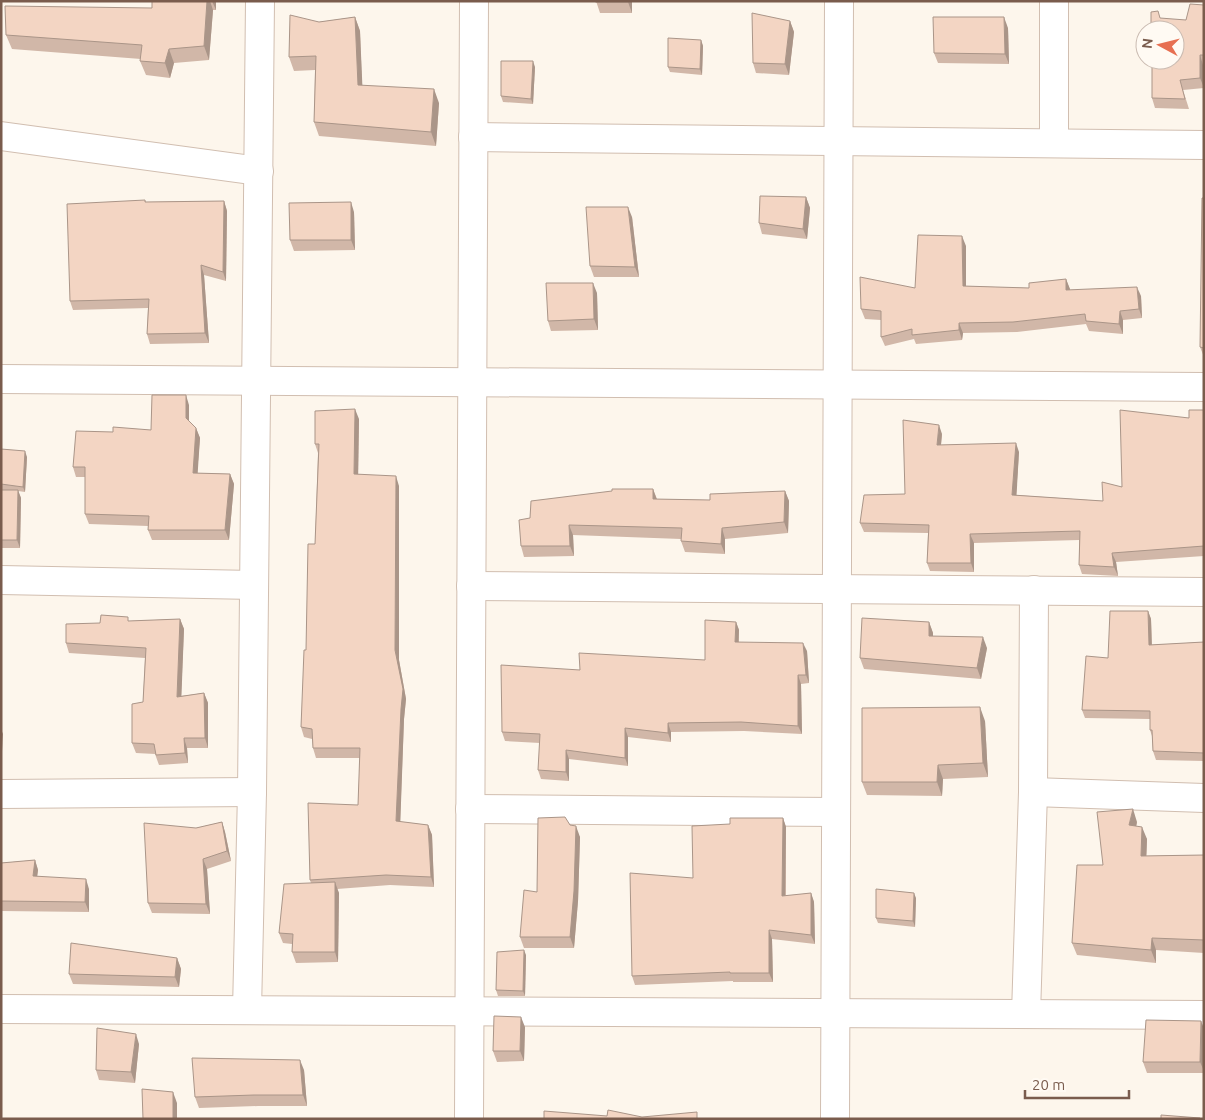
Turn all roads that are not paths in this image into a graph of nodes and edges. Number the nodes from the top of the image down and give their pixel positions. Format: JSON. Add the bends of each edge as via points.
{"nodes":[{"id":1,"x":260,"y":1,"type":"edge"},
{"id":2,"x":474,"y":1,"type":"edge"},
{"id":3,"x":839,"y":1,"type":"edge"},
{"id":4,"x":1054,"y":1,"type":"edge"},
{"id":5,"x":1,"y":136,"type":"edge"},
{"id":6,"x":473,"y":137,"type":"junction"},
{"id":7,"x":838,"y":141,"type":"junction"},
{"id":8,"x":1054,"y":143,"type":"junction"},
{"id":9,"x":1204,"y":145,"type":"edge"},
{"id":10,"x":259,"y":171,"type":"junction"},
{"id":11,"x":1,"y":379,"type":"edge"},
{"id":12,"x":256,"y":381,"type":"junction"},
{"id":13,"x":472,"y":382,"type":"junction"},
{"id":14,"x":838,"y":385,"type":"junction"},
{"id":15,"x":1204,"y":387,"type":"edge"},
{"id":16,"x":1,"y":580,"type":"edge"},
{"id":17,"x":254,"y":584,"type":"junction"},
{"id":18,"x":471,"y":586,"type":"junction"},
{"id":19,"x":837,"y":589,"type":"junction"},
{"id":20,"x":1034,"y":590,"type":"junction"},
{"id":21,"x":1204,"y":592,"type":"edge"},
{"id":22,"x":252,"y":792,"type":"junction"},
{"id":23,"x":1033,"y":792,"type":"junction"},
{"id":24,"x":1,"y":794,"type":"edge"},
{"id":25,"x":1204,"y":798,"type":"edge"},
{"id":26,"x":470,"y":808,"type":"junction"},
{"id":27,"x":836,"y":812,"type":"junction"},
{"id":28,"x":1,"y":1009,"type":"edge"},
{"id":29,"x":247,"y":1010,"type":"junction"},
{"id":30,"x":469,"y":1012,"type":"junction"},
{"id":31,"x":835,"y":1013,"type":"junction"},
{"id":32,"x":1026,"y":1014,"type":"junction"},
{"id":33,"x":1204,"y":1015,"type":"edge"},
{"id":34,"x":469,"y":1119,"type":"edge"},
{"id":35,"x":834,"y":1119,"type":"edge"}],
"edges":[{"from":1,"to":10,"type":"street"},
{"from":2,"to":6,"type":"street"},
{"from":3,"to":7,"type":"street"},
{"from":4,"to":8,"type":"street"},
{"from":5,"to":10,"type":"street"},
{"from":6,"to":7,"type":"street"},
{"from":6,"to":13,"type":"street"},
{"from":7,"to":8,"type":"street"},
{"from":7,"to":14,"type":"street"},
{"from":8,"to":9,"type":"street"},
{"from":10,"to":12,"type":"street"},
{"from":11,"to":12,"type":"street"},
{"from":12,"to":13,"type":"street"},
{"from":12,"to":17,"type":"street"},
{"from":13,"to":14,"type":"street"},
{"from":13,"to":18,"type":"street"},
{"from":14,"to":15,"type":"street"},
{"from":14,"to":19,"type":"street"},
{"from":16,"to":17,"type":"street"},
{"from":17,"to":22,"type":"street"},
{"from":18,"to":19,"type":"street"},
{"from":18,"to":26,"type":"street"},
{"from":19,"to":20,"type":"street"},
{"from":19,"to":27,"type":"street"},
{"from":20,"to":21,"type":"street"},
{"from":20,"to":23,"type":"street"},
{"from":22,"to":24,"type":"street"},
{"from":22,"to":29,"type":"street"},
{"from":23,"to":25,"type":"street"},
{"from":23,"to":32,"type":"street"},
{"from":26,"to":27,"type":"street"},
{"from":26,"to":30,"type":"street"},
{"from":27,"to":31,"type":"street"},
{"from":28,"to":29,"type":"street"},
{"from":29,"to":30,"type":"street"},
{"from":30,"to":31,"type":"street"},
{"from":30,"to":34,"type":"street"},
{"from":31,"to":32,"type":"street"},
{"from":31,"to":35,"type":"street"},
{"from":32,"to":33,"type":"street"}]}
